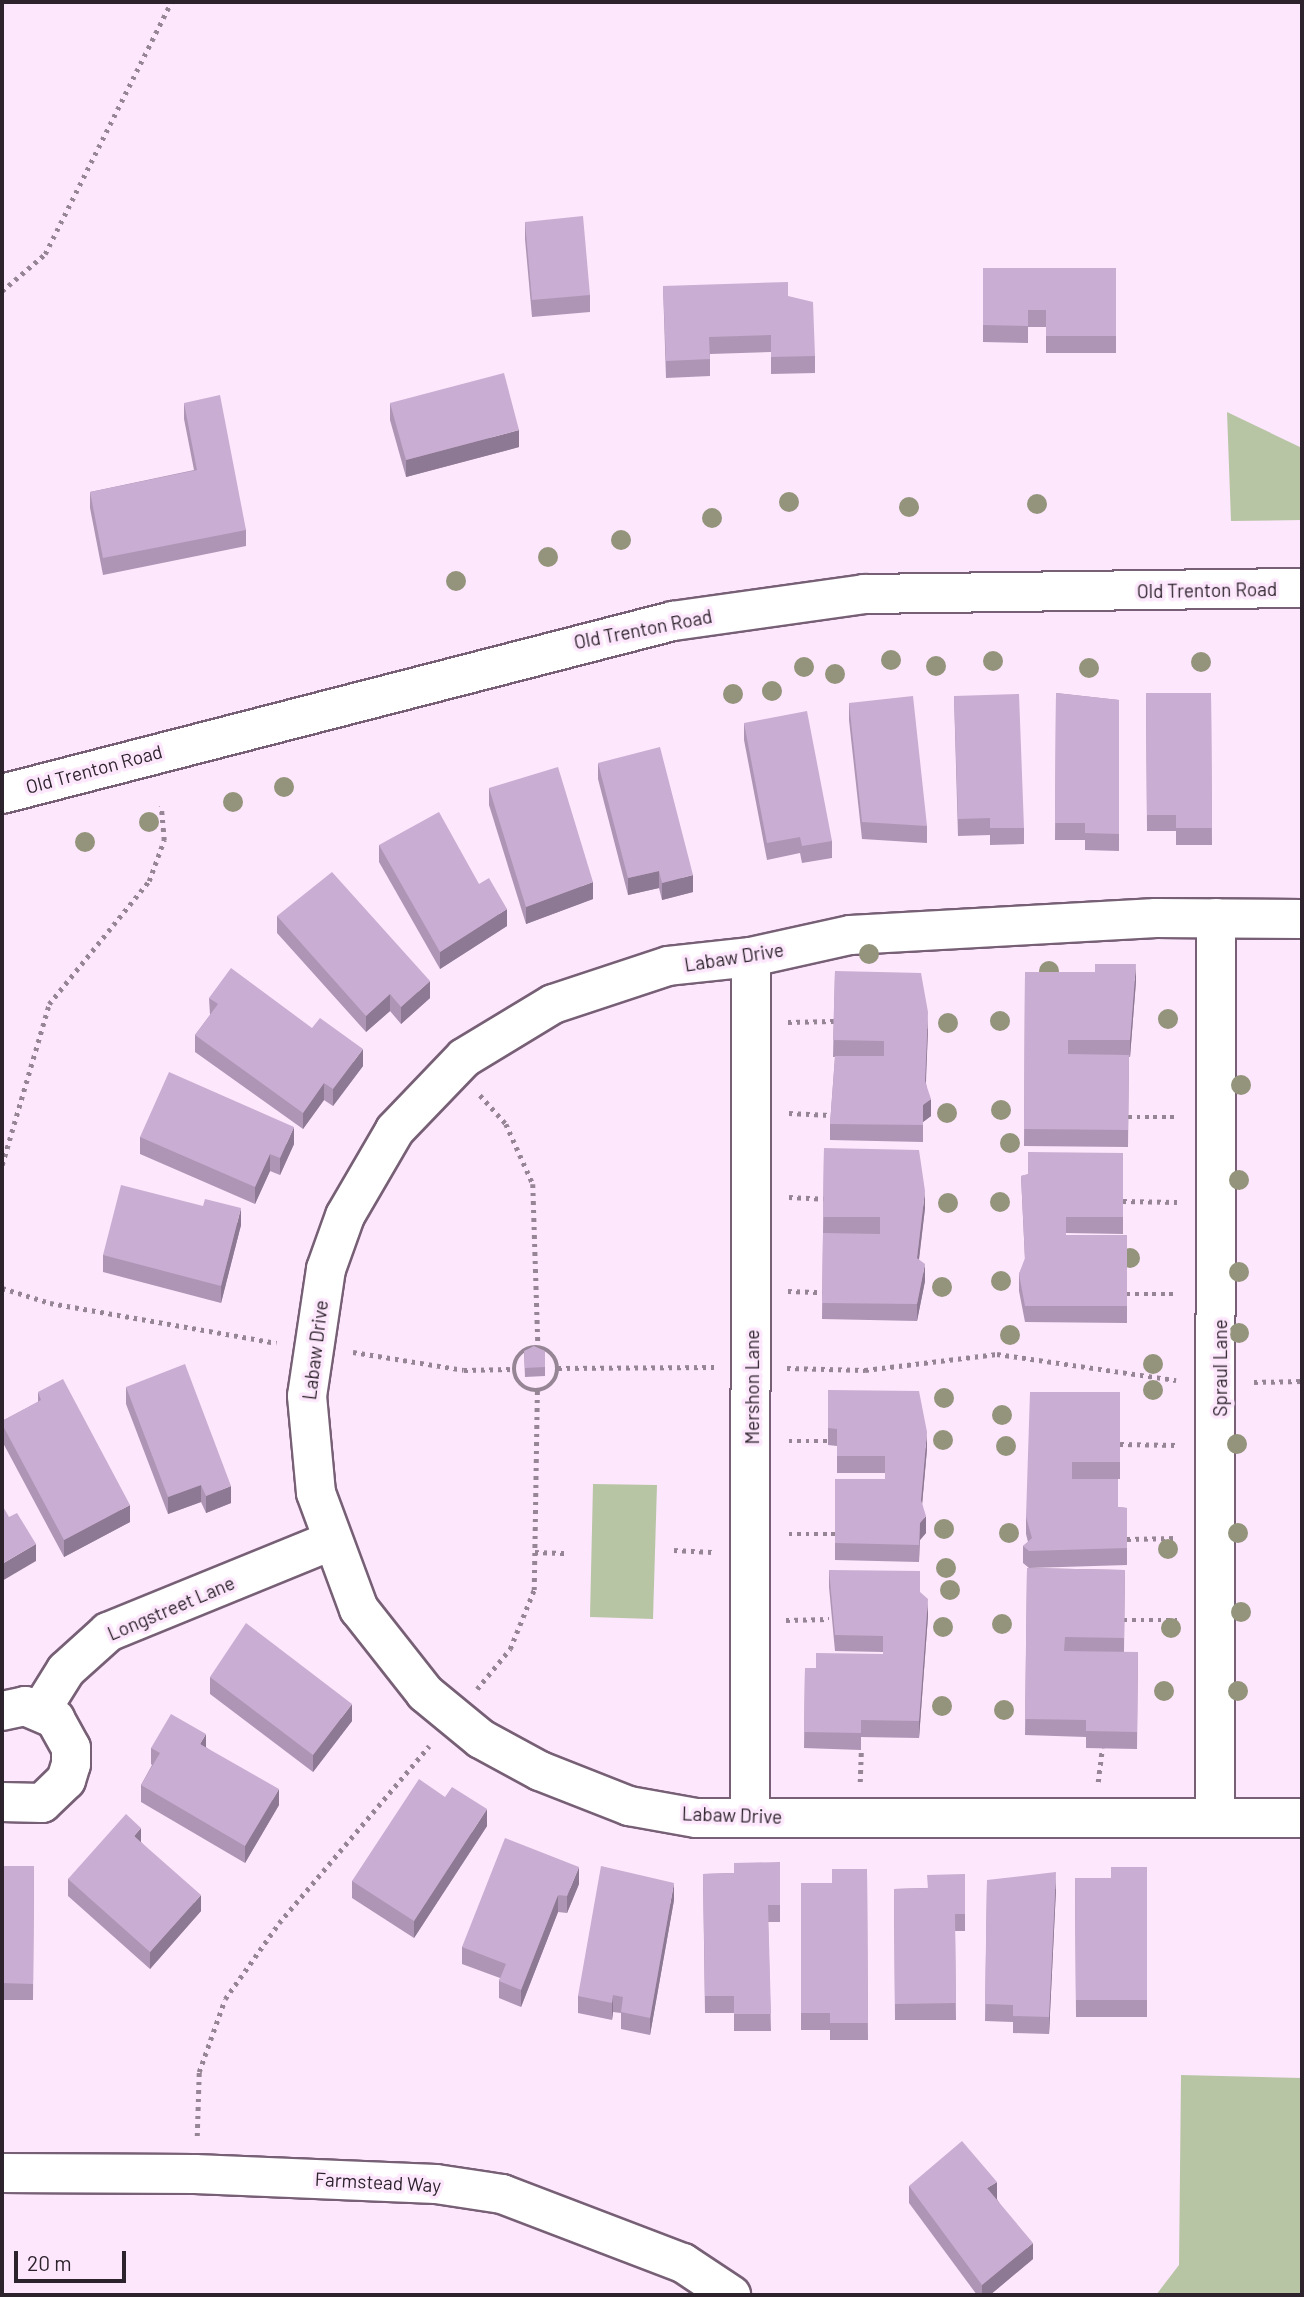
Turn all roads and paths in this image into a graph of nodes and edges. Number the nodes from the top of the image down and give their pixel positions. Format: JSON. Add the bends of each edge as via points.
{"nodes":[{"id":1,"x":171,"y":2,"type":"edge"},
{"id":2,"x":2,"y":291,"type":"edge"},
{"id":3,"x":1302,"y":589,"type":"edge"},
{"id":4,"x":2,"y":794,"type":"edge"},
{"id":5,"x":161,"y":806,"type":"dead end"},
{"id":6,"x":1216,"y":918,"type":"junction"},
{"id":7,"x":1302,"y":919,"type":"edge"},
{"id":8,"x":751,"y":957,"type":"junction"},
{"id":9,"x":834,"y":1021,"type":"edge"},
{"id":10,"x":787,"y":1022,"type":"dead end"},
{"id":11,"x":480,"y":1095,"type":"dead end"},
{"id":12,"x":788,"y":1113,"type":"dead end"},
{"id":13,"x":830,"y":1115,"type":"edge"},
{"id":14,"x":1128,"y":1117,"type":"edge"},
{"id":15,"x":1179,"y":1117,"type":"dead end"},
{"id":16,"x":2,"y":1165,"type":"edge"},
{"id":17,"x":788,"y":1197,"type":"dead end"},
{"id":18,"x":824,"y":1199,"type":"edge"},
{"id":19,"x":1123,"y":1201,"type":"edge"},
{"id":20,"x":1178,"y":1202,"type":"dead end"},
{"id":21,"x":2,"y":1288,"type":"edge"},
{"id":22,"x":788,"y":1291,"type":"dead end"},
{"id":23,"x":822,"y":1292,"type":"edge"},
{"id":24,"x":1126,"y":1294,"type":"edge"},
{"id":25,"x":1178,"y":1294,"type":"dead end"},
{"id":26,"x":285,"y":1344,"type":"dead end"},
{"id":27,"x":538,"y":1348,"type":"junction"},
{"id":28,"x":347,"y":1351,"type":"dead end"},
{"id":29,"x":717,"y":1367,"type":"dead end"},
{"id":30,"x":558,"y":1368,"type":"junction"},
{"id":31,"x":787,"y":1368,"type":"dead end"},
{"id":32,"x":514,"y":1369,"type":"junction"},
{"id":33,"x":1176,"y":1380,"type":"dead end"},
{"id":34,"x":1302,"y":1381,"type":"edge"},
{"id":35,"x":1250,"y":1382,"type":"dead end"},
{"id":36,"x":537,"y":1390,"type":"junction"},
{"id":37,"x":785,"y":1441,"type":"dead end"},
{"id":38,"x":827,"y":1441,"type":"edge"},
{"id":39,"x":1120,"y":1444,"type":"edge"},
{"id":40,"x":1177,"y":1445,"type":"dead end"},
{"id":41,"x":785,"y":1534,"type":"dead end"},
{"id":42,"x":835,"y":1534,"type":"edge"},
{"id":43,"x":1178,"y":1538,"type":"dead end"},
{"id":44,"x":1127,"y":1539,"type":"edge"},
{"id":45,"x":329,"y":1542,"type":"junction"},
{"id":46,"x":674,"y":1550,"type":"dead end"},
{"id":47,"x":535,"y":1552,"type":"junction"},
{"id":48,"x":713,"y":1552,"type":"dead end"},
{"id":49,"x":569,"y":1553,"type":"dead end"},
{"id":50,"x":829,"y":1619,"type":"edge"},
{"id":51,"x":785,"y":1620,"type":"dead end"},
{"id":52,"x":1124,"y":1620,"type":"edge"},
{"id":53,"x":1177,"y":1620,"type":"dead end"},
{"id":54,"x":470,"y":1698,"type":"dead end"},
{"id":55,"x":41,"y":1710,"type":"junction"},
{"id":56,"x":2,"y":1711,"type":"edge"},
{"id":57,"x":430,"y":1746,"type":"dead end"},
{"id":58,"x":1102,"y":1748,"type":"edge"},
{"id":59,"x":861,"y":1750,"type":"edge"},
{"id":60,"x":860,"y":1783,"type":"dead end"},
{"id":61,"x":1098,"y":1783,"type":"dead end"},
{"id":62,"x":2,"y":1802,"type":"edge"},
{"id":63,"x":750,"y":1817,"type":"junction"},
{"id":64,"x":1215,"y":1818,"type":"junction"},
{"id":65,"x":1302,"y":1818,"type":"edge"},
{"id":66,"x":2,"y":2173,"type":"edge"},
{"id":67,"x":195,"y":2174,"type":"junction"},
{"id":68,"x":731,"y":2295,"type":"edge"}],
"edges":[{"from":1,"to":2,"type":"path","via":[[45,254]]},
{"from":3,"to":4,"type":"street","name":"Old Trenton Road","via":[[864,594],[673,621]]},
{"from":5,"to":16,"type":"path","via":[[164,840],[149,881],[49,1004]]},
{"from":6,"to":7,"type":"street","name":"Labaw Drive"},
{"from":6,"to":8,"type":"street","name":"Labaw Drive","via":[[850,935]]},
{"from":6,"to":64,"type":"street","name":"Spraul Lane"},
{"from":8,"to":45,"type":"street","name":"Labaw Drive","via":[[668,966],[553,1004],[464,1058],[395,1130],[345,1216],[326,1269],[311,1346],[309,1439]]},
{"from":8,"to":63,"type":"street","name":"Mershon Lane"},
{"from":9,"to":10,"type":"path"},
{"from":11,"to":27,"type":"path","via":[[506,1124],[533,1184]]},
{"from":12,"to":13,"type":"path"},
{"from":14,"to":15,"type":"path"},
{"from":17,"to":18,"type":"path"},
{"from":19,"to":20,"type":"path"},
{"from":21,"to":26,"type":"path","via":[[50,1303]]},
{"from":22,"to":23,"type":"path"},
{"from":24,"to":25,"type":"path"},
{"from":27,"to":30,"type":"path","via":[[554,1356]]},
{"from":27,"to":32,"type":"path","via":[[519,1355]]},
{"from":28,"to":32,"type":"path","via":[[464,1370]]},
{"from":29,"to":30,"type":"path"},
{"from":30,"to":36,"type":"path","via":[[549,1385]]},
{"from":31,"to":33,"type":"path","via":[[865,1370],[997,1354]]},
{"from":32,"to":36,"type":"path","via":[[524,1387]]},
{"from":34,"to":35,"type":"path"},
{"from":36,"to":47,"type":"path"},
{"from":37,"to":38,"type":"path"},
{"from":39,"to":40,"type":"path"},
{"from":41,"to":42,"type":"path"},
{"from":43,"to":44,"type":"path"},
{"from":45,"to":55,"type":"street","name":"Longstreet Lane","via":[[108,1632],[66,1670]]},
{"from":45,"to":63,"type":"street","name":"Labaw Drive","via":[[359,1609],[391,1656],[481,1739],[540,1771],[629,1806],[696,1818]]},
{"from":46,"to":48,"type":"path"},
{"from":47,"to":49,"type":"path"},
{"from":47,"to":54,"type":"path","via":[[534,1590],[523,1626]]},
{"from":50,"to":51,"type":"path"},
{"from":52,"to":53,"type":"path"},
{"from":55,"to":56,"type":"street"},
{"from":55,"to":62,"type":"street","via":[[55,1719],[71,1748],[66,1780],[42,1802]]},
{"from":57,"to":67,"type":"path","via":[[279,1923],[225,2000],[199,2072]]},
{"from":58,"to":61,"type":"path"},
{"from":59,"to":60,"type":"path"},
{"from":63,"to":64,"type":"street","name":"Labaw Drive"},
{"from":64,"to":65,"type":"street","name":"Labaw Drive"},
{"from":66,"to":67,"type":"street","name":"Farmstead Way"},
{"from":67,"to":68,"type":"street","name":"Farmstead Way","via":[[436,2184],[502,2194],[683,2263]]}]}
